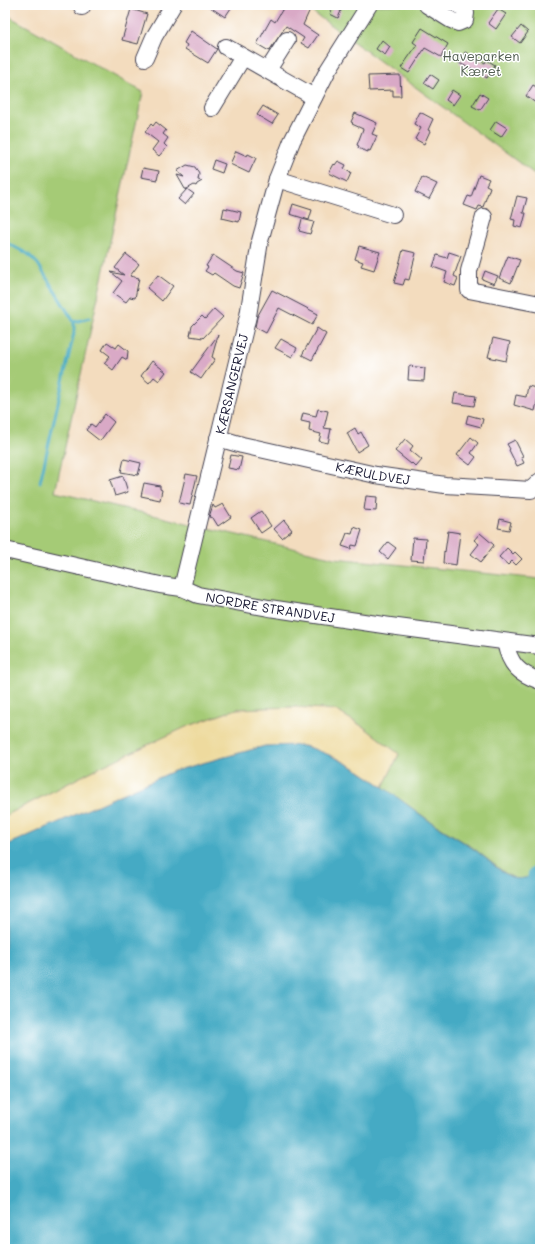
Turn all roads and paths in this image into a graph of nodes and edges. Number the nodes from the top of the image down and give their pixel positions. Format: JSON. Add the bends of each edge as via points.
{"nodes":[{"id":1,"x":172,"y":5,"type":"edge"},
{"id":2,"x":368,"y":5,"type":"edge"},
{"id":3,"x":457,"y":5,"type":"edge"},
{"id":4,"x":431,"y":8,"type":"edge"},
{"id":5,"x":287,"y":40,"type":"dead end"},
{"id":6,"x":226,"y":47,"type":"dead end"},
{"id":7,"x":243,"y":56,"type":"junction"},
{"id":8,"x":145,"y":58,"type":"dead end"},
{"id":9,"x":268,"y":70,"type":"junction"},
{"id":10,"x":314,"y":97,"type":"junction"},
{"id":11,"x":212,"y":108,"type":"dead end"},
{"id":12,"x":277,"y":179,"type":"junction"},
{"id":13,"x":393,"y":215,"type":"dead end"},
{"id":14,"x":484,"y":217,"type":"dead end"},
{"id":15,"x":540,"y":304,"type":"edge"},
{"id":16,"x":218,"y":438,"type":"junction"},
{"id":17,"x":537,"y":487,"type":"edge"},
{"id":18,"x":5,"y":550,"type":"edge"},
{"id":19,"x":182,"y":588,"type":"junction"},
{"id":20,"x":505,"y":642,"type":"junction"},
{"id":21,"x":540,"y":646,"type":"edge"},
{"id":22,"x":540,"y":681,"type":"edge"}],
"edges":[{"from":1,"to":8,"type":"street"},
{"from":2,"to":10,"type":"street","name":"KÆRSANGERVEJ"},
{"from":3,"to":4,"type":"street","via":[[466,13],[465,20],[458,23]]},
{"from":5,"to":9,"type":"street"},
{"from":6,"to":7,"type":"street"},
{"from":7,"to":9,"type":"street"},
{"from":7,"to":11,"type":"street"},
{"from":9,"to":10,"type":"street"},
{"from":10,"to":12,"type":"street","name":"KÆRSANGERVEJ"},
{"from":12,"to":13,"type":"street"},
{"from":12,"to":16,"type":"street","name":"KÆRSANGERVEJ","via":[[260,242],[248,316]]},
{"from":14,"to":15,"type":"street","via":[[469,271],[469,290]]},
{"from":16,"to":17,"type":"street","name":"KÆRULDVEJ","via":[[376,475],[446,485]]},
{"from":16,"to":19,"type":"street","name":"KÆRSANGERVEJ"},
{"from":18,"to":19,"type":"street","name":"NORDRE STRANDVEJ","via":[[160,586]]},
{"from":19,"to":20,"type":"street","name":"NORDRE STRANDVEJ","via":[[198,595],[269,608]]},
{"from":20,"to":21,"type":"street","name":"NORDRE STRANDVEJ"},
{"from":20,"to":22,"type":"street","via":[[508,655],[520,672]]}]}
